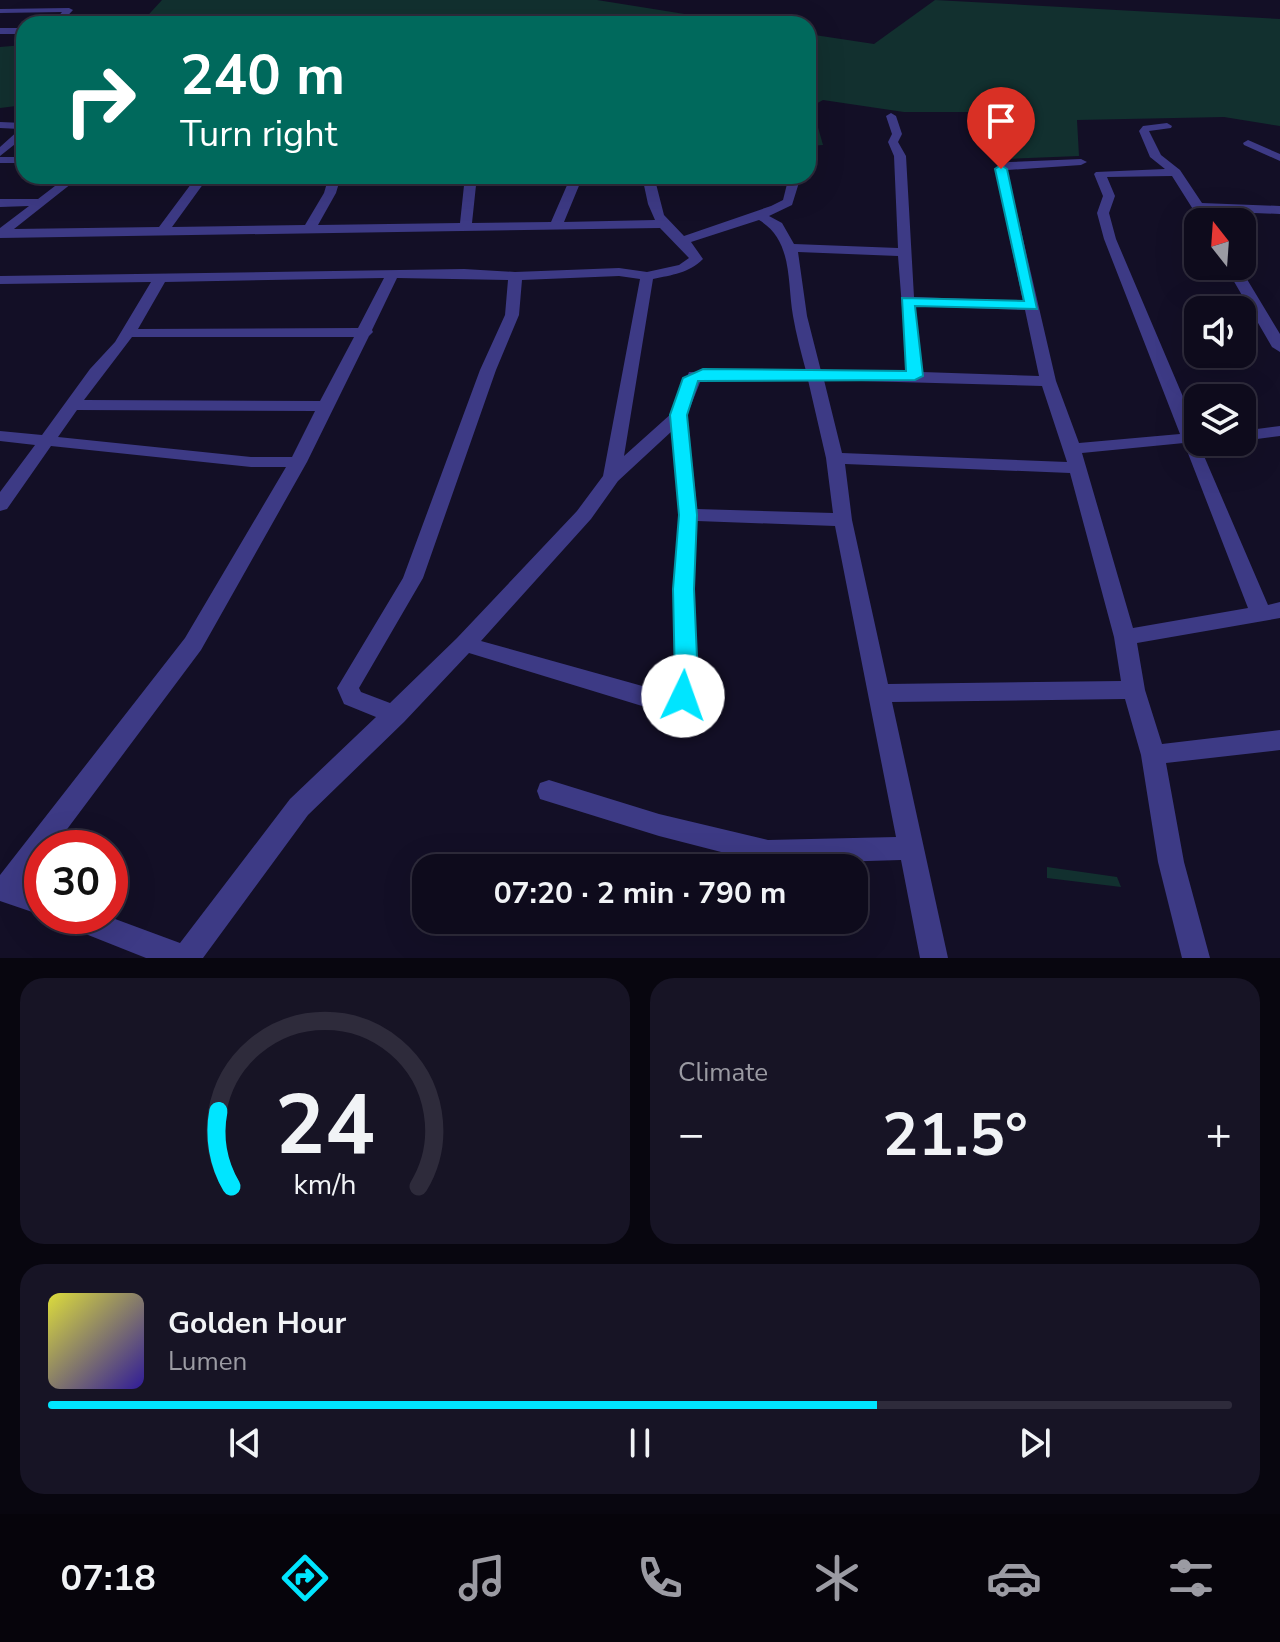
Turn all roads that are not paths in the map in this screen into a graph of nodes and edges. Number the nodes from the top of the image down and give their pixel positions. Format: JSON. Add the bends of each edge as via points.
{"nodes":[{"id":1,"x":0,"y":1,"type":"edge"},
{"id":2,"x":27,"y":1,"type":"edge"},
{"id":3,"x":0,"y":11,"type":"edge"},
{"id":4,"x":64,"y":16,"type":"edge"},
{"id":5,"x":891,"y":116,"type":"dead end"},
{"id":6,"x":1167,"y":126,"type":"dead end"},
{"id":7,"x":16,"y":136,"type":"edge"},
{"id":8,"x":1248,"y":143,"type":"dead end"},
{"id":9,"x":0,"y":153,"type":"edge"},
{"id":10,"x":1280,"y":158,"type":"edge"},
{"id":11,"x":1081,"y":162,"type":"dead end"},
{"id":12,"x":1176,"y":172,"type":"junction"},
{"id":13,"x":65,"y":184,"type":"edge"},
{"id":14,"x":197,"y":184,"type":"edge"},
{"id":15,"x":333,"y":184,"type":"edge"},
{"id":16,"x":470,"y":184,"type":"edge"},
{"id":17,"x":574,"y":184,"type":"edge"},
{"id":18,"x":649,"y":184,"type":"edge"},
{"id":19,"x":793,"y":184,"type":"edge"},
{"id":20,"x":44,"y":202,"type":"junction"},
{"id":21,"x":0,"y":203,"type":"edge"},
{"id":22,"x":1199,"y":207,"type":"joint"},
{"id":23,"x":1280,"y":210,"type":"edge"},
{"id":24,"x":762,"y":217,"type":"junction"},
{"id":25,"x":663,"y":224,"type":"junction"},
{"id":26,"x":466,"y":225,"type":"junction"},
{"id":27,"x":556,"y":225,"type":"junction"},
{"id":28,"x":310,"y":228,"type":"junction"},
{"id":29,"x":164,"y":229,"type":"junction"},
{"id":30,"x":1,"y":233,"type":"edge"},
{"id":31,"x":683,"y":241,"type":"junction"},
{"id":32,"x":790,"y":248,"type":"junction"},
{"id":33,"x":904,"y":252,"type":"junction"},
{"id":34,"x":515,"y":276,"type":"junction"},
{"id":35,"x":647,"y":276,"type":"junction"},
{"id":36,"x":391,"y":277,"type":"junction"},
{"id":37,"x":160,"y":279,"type":"junction"},
{"id":38,"x":0,"y":280,"type":"edge"},
{"id":39,"x":1240,"y":280,"type":"edge"},
{"id":40,"x":907,"y":301,"type":"junction"},
{"id":41,"x":1032,"y":306,"type":"junction"},
{"id":42,"x":366,"y":332,"type":"junction"},
{"id":43,"x":128,"y":333,"type":"junction"},
{"id":44,"x":1280,"y":347,"type":"edge"},
{"id":45,"x":815,"y":376,"type":"junction"},
{"id":46,"x":915,"y":376,"type":"junction"},
{"id":47,"x":1048,"y":381,"type":"junction"},
{"id":48,"x":75,"y":405,"type":"junction"},
{"id":49,"x":328,"y":406,"type":"junction"},
{"id":50,"x":1184,"y":411,"type":"edge"},
{"id":51,"x":679,"y":415,"type":"junction"},
{"id":52,"x":1280,"y":431,"type":"edge"},
{"id":53,"x":1256,"y":434,"type":"edge"},
{"id":54,"x":0,"y":436,"type":"edge"},
{"id":55,"x":1184,"y":438,"type":"edge"},
{"id":56,"x":49,"y":441,"type":"junction"},
{"id":57,"x":1204,"y":456,"type":"edge"},
{"id":58,"x":835,"y":458,"type":"junction"},
{"id":59,"x":1074,"y":458,"type":"junction"},
{"id":60,"x":298,"y":462,"type":"junction"},
{"id":61,"x":612,"y":477,"type":"junction"},
{"id":62,"x":0,"y":505,"type":"edge"},
{"id":63,"x":688,"y":515,"type":"junction"},
{"id":64,"x":843,"y":520,"type":"junction"},
{"id":65,"x":1271,"y":612,"type":"edge"},
{"id":66,"x":1125,"y":637,"type":"junction"},
{"id":67,"x":465,"y":644,"type":"junction"},
{"id":68,"x":1134,"y":690,"type":"junction"},
{"id":69,"x":881,"y":693,"type":"junction"},
{"id":70,"x":396,"y":715,"type":"junction"},
{"id":71,"x":1280,"y":740,"type":"edge"},
{"id":72,"x":1153,"y":755,"type":"junction"},
{"id":73,"x":549,"y":791,"type":"dead end"},
{"id":74,"x":912,"y":848,"type":"junction"},
{"id":75,"x":2,"y":889,"type":"edge"},
{"id":76,"x":24,"y":897,"type":"edge"},
{"id":77,"x":121,"y":934,"type":"edge"},
{"id":78,"x":184,"y":958,"type":"edge"},
{"id":79,"x":934,"y":958,"type":"edge"},
{"id":80,"x":1196,"y":958,"type":"edge"}],
"edges":[{"from":1,"to":2,"type":"street"},
{"from":3,"to":4,"type":"street","via":[[72,8]]},
{"from":5,"to":33,"type":"street","via":[[900,156]]},
{"from":6,"to":12,"type":"street","via":[[1144,131],[1156,157]]},
{"from":7,"to":9,"type":"street"},
{"from":8,"to":10,"type":"street"},
{"from":11,"to":41,"type":"street","via":[[1001,169]]},
{"from":12,"to":22,"type":"street"},
{"from":12,"to":50,"type":"street","via":[[1107,172],[1099,177],[1109,196],[1103,213],[1110,239]]},
{"from":13,"to":20,"type":"street"},
{"from":14,"to":29,"type":"street"},
{"from":15,"to":28,"type":"street"},
{"from":16,"to":26,"type":"street"},
{"from":17,"to":27,"type":"street"},
{"from":18,"to":25,"type":"street"},
{"from":19,"to":24,"type":"street","via":[[788,202]]},
{"from":20,"to":21,"type":"street"},
{"from":20,"to":30,"type":"street"},
{"from":22,"to":23,"type":"street"},
{"from":24,"to":31,"type":"street"},
{"from":24,"to":32,"type":"street","via":[[778,226]]},
{"from":25,"to":27,"type":"street"},
{"from":25,"to":31,"type":"street"},
{"from":26,"to":27,"type":"street"},
{"from":26,"to":28,"type":"street"},
{"from":28,"to":29,"type":"street"},
{"from":29,"to":30,"type":"street"},
{"from":31,"to":35,"type":"street","via":[[696,259],[691,264]]},
{"from":32,"to":33,"type":"street"},
{"from":32,"to":45,"type":"street"},
{"from":33,"to":40,"type":"street"},
{"from":34,"to":35,"type":"street"},
{"from":34,"to":36,"type":"street"},
{"from":34,"to":70,"type":"street","via":[[512,315],[413,578],[348,688],[352,698]]},
{"from":35,"to":61,"type":"street"},
{"from":36,"to":37,"type":"street"},
{"from":36,"to":42,"type":"street"},
{"from":37,"to":38,"type":"street"},
{"from":37,"to":43,"type":"street"},
{"from":39,"to":44,"type":"street"},
{"from":40,"to":41,"type":"street"},
{"from":40,"to":46,"type":"street"},
{"from":41,"to":47,"type":"street"},
{"from":42,"to":43,"type":"street"},
{"from":42,"to":49,"type":"street"},
{"from":43,"to":48,"type":"street"},
{"from":45,"to":46,"type":"street"},
{"from":45,"to":51,"type":"street","via":[[695,375]]},
{"from":45,"to":58,"type":"street"},
{"from":46,"to":47,"type":"street"},
{"from":47,"to":59,"type":"street"},
{"from":48,"to":49,"type":"street"},
{"from":48,"to":56,"type":"street"},
{"from":49,"to":60,"type":"street"},
{"from":51,"to":61,"type":"street"},
{"from":51,"to":63,"type":"street"},
{"from":52,"to":53,"type":"street"},
{"from":54,"to":56,"type":"street"},
{"from":55,"to":59,"type":"street"},
{"from":56,"to":60,"type":"street"},
{"from":56,"to":62,"type":"street"},
{"from":57,"to":65,"type":"street"},
{"from":58,"to":59,"type":"street"},
{"from":58,"to":64,"type":"street"},
{"from":59,"to":66,"type":"street"},
{"from":60,"to":75,"type":"street","via":[[193,644]]},
{"from":61,"to":67,"type":"street","via":[[584,515]]},
{"from":63,"to":64,"type":"street"},
{"from":63,"to":67,"type":"street","via":[[683,589],[687,681],[679,703],[665,704]]},
{"from":64,"to":69,"type":"street"},
{"from":65,"to":66,"type":"street"},
{"from":66,"to":68,"type":"street"},
{"from":67,"to":70,"type":"street"},
{"from":68,"to":69,"type":"street"},
{"from":68,"to":72,"type":"street"},
{"from":69,"to":74,"type":"street"},
{"from":70,"to":78,"type":"street","via":[[299,807]]},
{"from":71,"to":72,"type":"street"},
{"from":72,"to":80,"type":"street","via":[[1171,862]]},
{"from":73,"to":74,"type":"street","via":[[768,852]]},
{"from":74,"to":79,"type":"street"},
{"from":75,"to":76,"type":"street"},
{"from":77,"to":78,"type":"street"}]}
